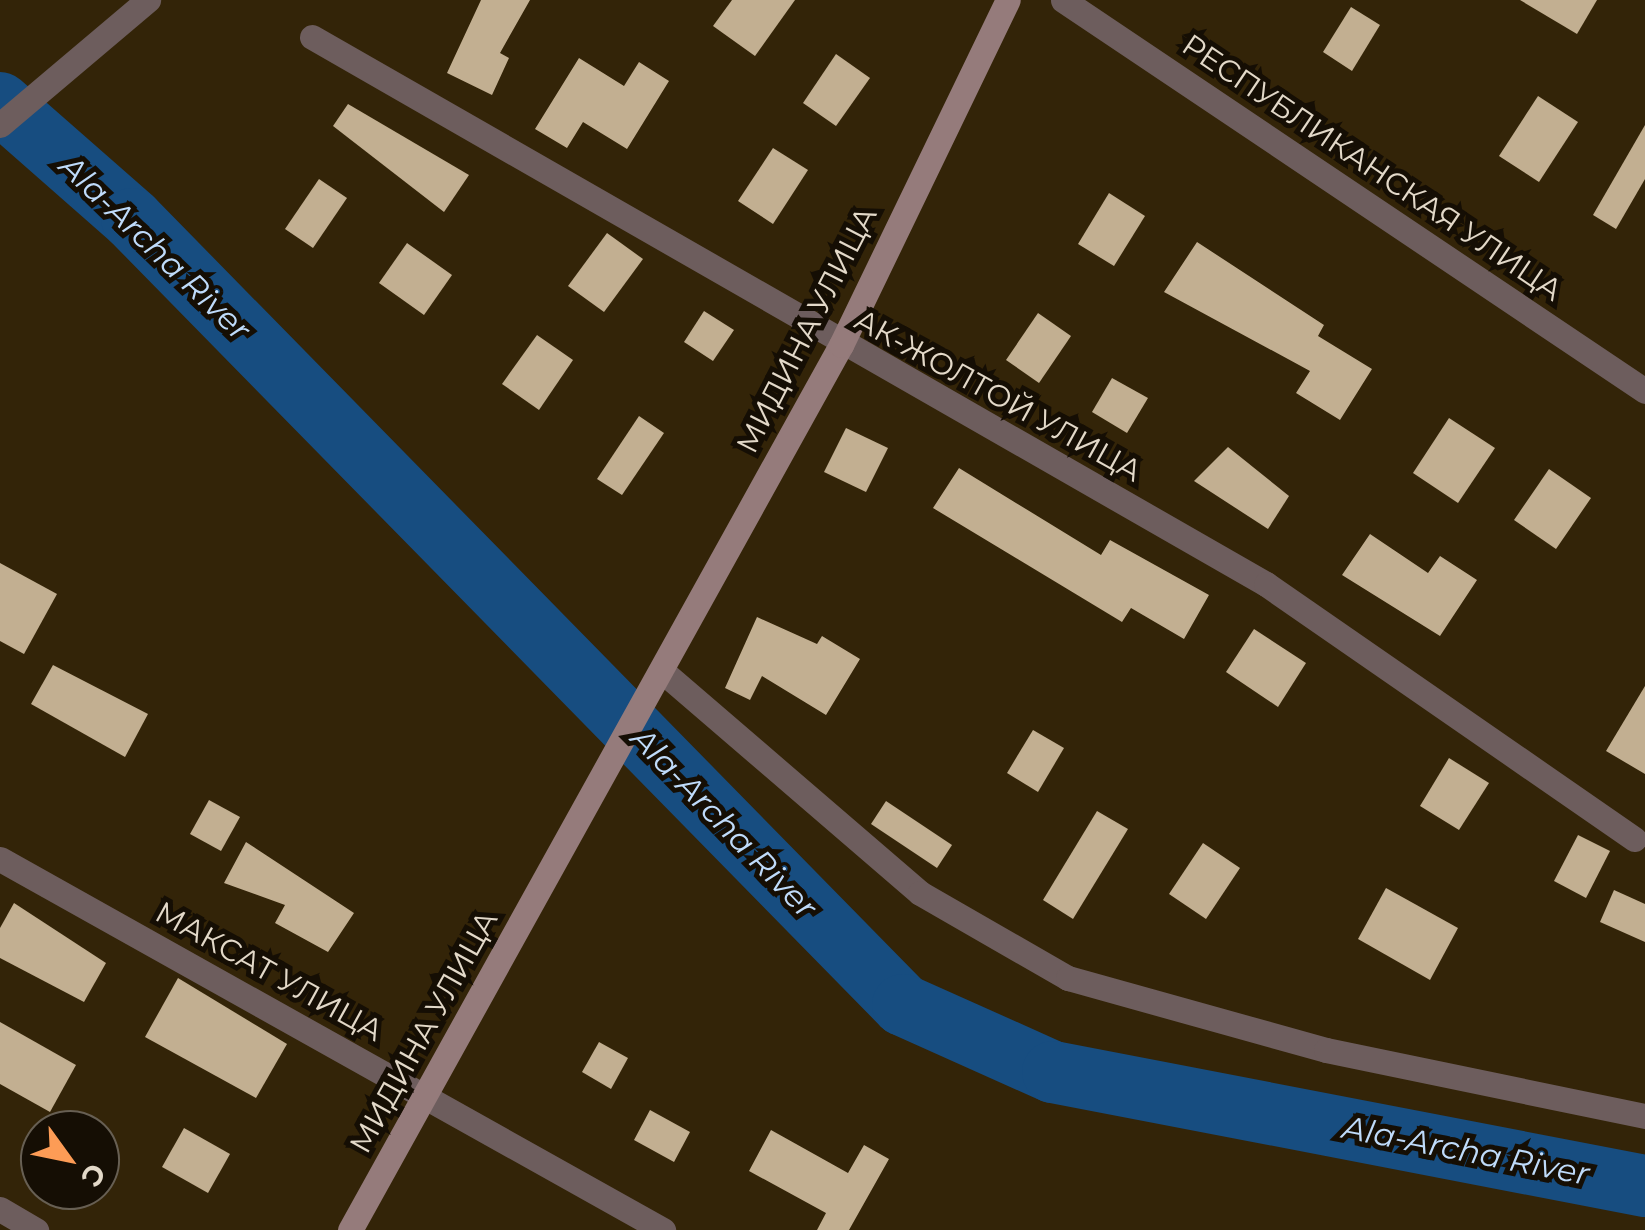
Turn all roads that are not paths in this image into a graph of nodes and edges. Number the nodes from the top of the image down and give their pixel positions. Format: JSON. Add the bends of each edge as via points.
{"nodes":[{"id":1,"x":148,"y":0,"type":"edge"},
{"id":2,"x":1008,"y":0,"type":"edge"},
{"id":3,"x":1063,"y":0,"type":"edge"},
{"id":4,"x":312,"y":37,"type":"dead end"},
{"id":5,"x":0,"y":125,"type":"edge"},
{"id":6,"x":841,"y":345,"type":"junction"},
{"id":7,"x":1645,"y":391,"type":"edge"},
{"id":8,"x":658,"y":678,"type":"junction"},
{"id":9,"x":1634,"y":839,"type":"dead end"},
{"id":10,"x":0,"y":859,"type":"edge"},
{"id":11,"x":426,"y":1098,"type":"junction"},
{"id":12,"x":1645,"y":1116,"type":"edge"},
{"id":13,"x":0,"y":1209,"type":"edge"},
{"id":14,"x":36,"y":1230,"type":"edge"},
{"id":15,"x":350,"y":1230,"type":"edge"},
{"id":16,"x":663,"y":1230,"type":"edge"}],
"edges":[{"from":1,"to":5,"type":"street"},
{"from":2,"to":6,"type":"street","name":"МИДИНА УЛИЦА"},
{"from":3,"to":7,"type":"street","name":"РЕСПУБЛИКАНСКАЯ УЛИЦА"},
{"from":4,"to":6,"type":"street","name":"АК-ЖОЛТОЙ УЛИЦА"},
{"from":6,"to":8,"type":"street","name":"МИДИНА УЛИЦА"},
{"from":6,"to":9,"type":"street","name":"АК-ЖОЛТОЙ УЛИЦА","via":[[1266,584]]},
{"from":8,"to":11,"type":"street","name":"МИДИНА УЛИЦА"},
{"from":8,"to":12,"type":"street","via":[[920,893],[1068,978],[1326,1050]]},
{"from":10,"to":11,"type":"street","name":"МАКСАТ УЛИЦА"},
{"from":11,"to":15,"type":"street","name":"МИДИНА УЛИЦА"},
{"from":11,"to":16,"type":"street","name":"МАКСАТ УЛИЦА"},
{"from":13,"to":14,"type":"street"}]}
